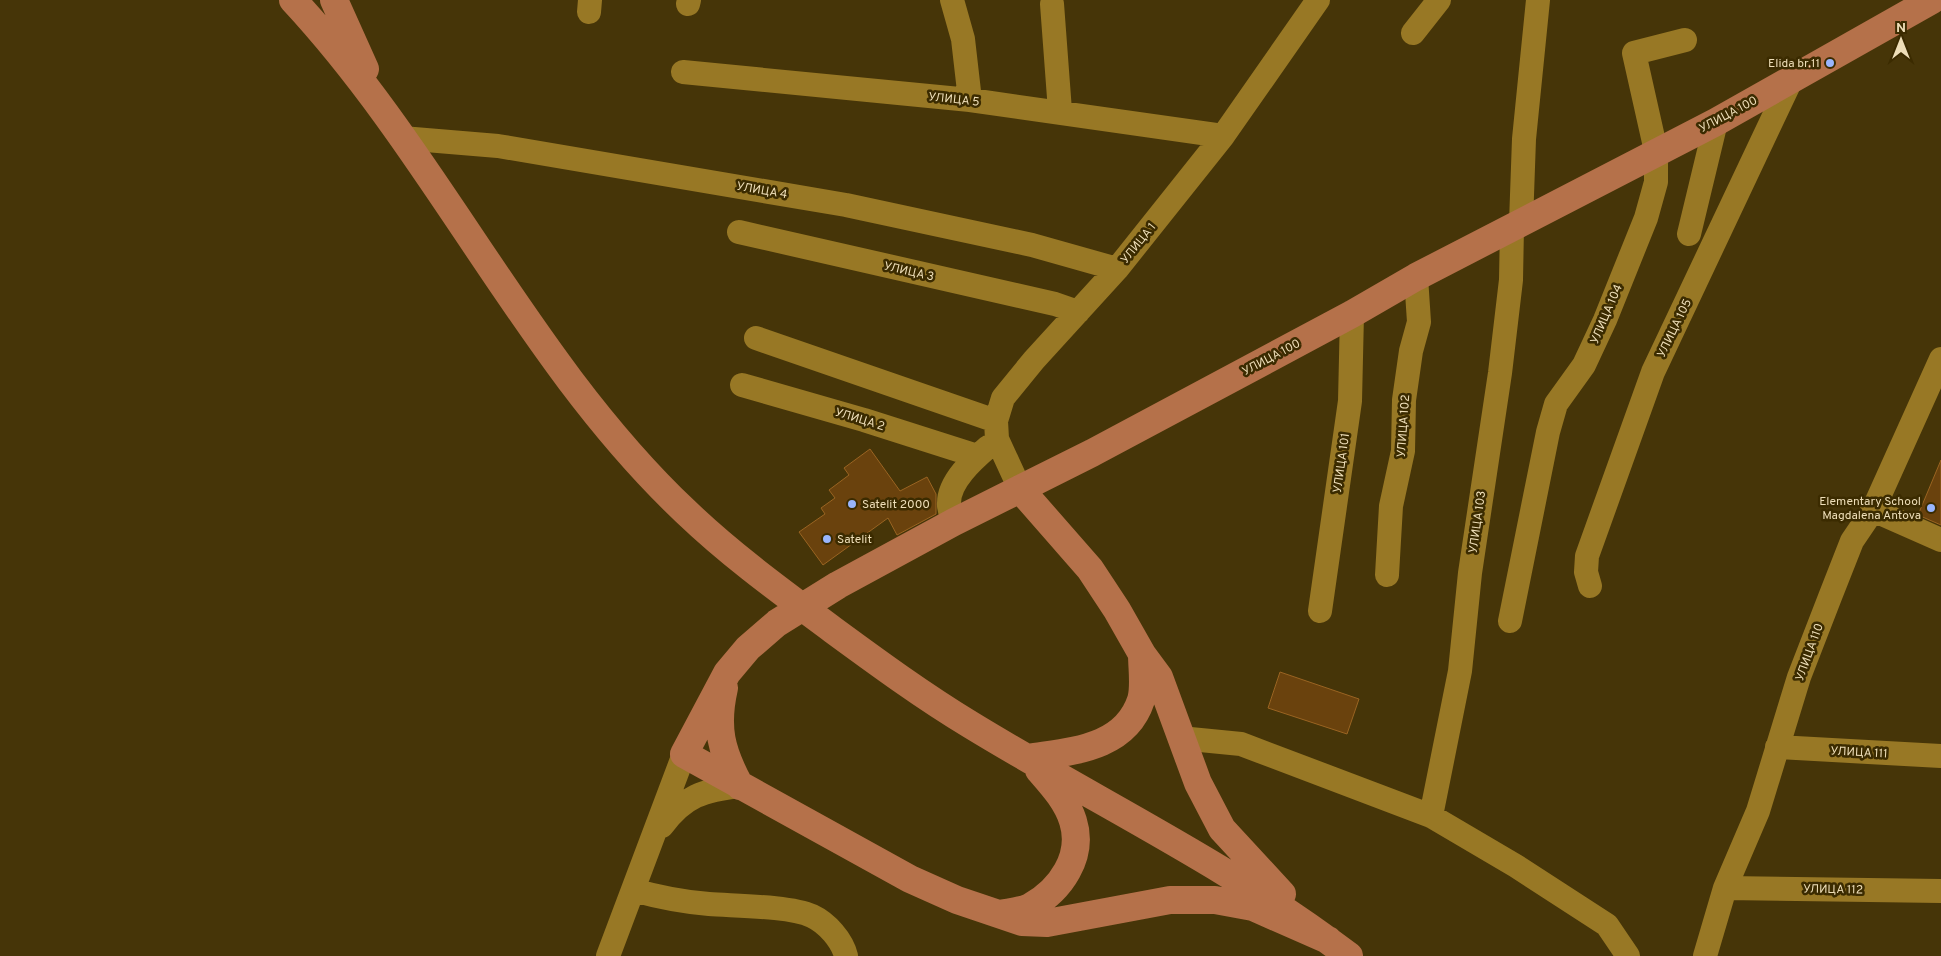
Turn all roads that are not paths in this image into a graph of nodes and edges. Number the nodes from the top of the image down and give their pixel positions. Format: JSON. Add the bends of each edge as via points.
{"nodes":[{"id":1,"x":293,"y":0,"type":"edge"},
{"id":2,"x":321,"y":0,"type":"edge"},
{"id":3,"x":334,"y":0,"type":"edge"},
{"id":4,"x":952,"y":0,"type":"edge"},
{"id":5,"x":1318,"y":0,"type":"edge"},
{"id":6,"x":1439,"y":0,"type":"edge"},
{"id":7,"x":1538,"y":0,"type":"edge"},
{"id":8,"x":1932,"y":0,"type":"edge"},
{"id":9,"x":1052,"y":4,"type":"dead end"},
{"id":10,"x":1413,"y":33,"type":"dead end"},
{"id":11,"x":1685,"y":40,"type":"dead end"},
{"id":12,"x":362,"y":64,"type":"junction"},
{"id":13,"x":683,"y":72,"type":"dead end"},
{"id":14,"x":1790,"y":80,"type":"junction"},
{"id":15,"x":970,"y":100,"type":"junction"},
{"id":16,"x":1060,"y":111,"type":"junction"},
{"id":17,"x":1716,"y":122,"type":"junction"},
{"id":18,"x":1223,"y":136,"type":"junction"},
{"id":19,"x":402,"y":138,"type":"junction"},
{"id":20,"x":1656,"y":151,"type":"junction"},
{"id":21,"x":1516,"y":225,"type":"junction"},
{"id":22,"x":739,"y":232,"type":"dead end"},
{"id":23,"x":1689,"y":234,"type":"dead end"},
{"id":24,"x":1117,"y":269,"type":"junction"},
{"id":25,"x":1416,"y":277,"type":"junction"},
{"id":26,"x":1078,"y":312,"type":"junction"},
{"id":27,"x":1352,"y":314,"type":"junction"},
{"id":28,"x":756,"y":338,"type":"dead end"},
{"id":29,"x":1941,"y":359,"type":"edge"},
{"id":30,"x":742,"y":386,"type":"dead end"},
{"id":31,"x":996,"y":430,"type":"junction"},
{"id":32,"x":977,"y":456,"type":"junction"},
{"id":33,"x":1020,"y":489,"type":"junction"},
{"id":34,"x":1873,"y":510,"type":"junction"},
{"id":35,"x":954,"y":522,"type":"junction"},
{"id":36,"x":1941,"y":540,"type":"edge"},
{"id":37,"x":1387,"y":575,"type":"dead end"},
{"id":38,"x":1590,"y":586,"type":"dead end"},
{"id":39,"x":1320,"y":611,"type":"dead end"},
{"id":40,"x":1510,"y":621,"type":"dead end"},
{"id":41,"x":1142,"y":654,"type":"junction"},
{"id":42,"x":728,"y":673,"type":"junction"},
{"id":43,"x":1180,"y":738,"type":"junction"},
{"id":44,"x":1777,"y":748,"type":"junction"},
{"id":45,"x":684,"y":754,"type":"junction"},
{"id":46,"x":1941,"y":756,"type":"edge"},
{"id":47,"x":1029,"y":758,"type":"junction"},
{"id":48,"x":740,"y":786,"type":"junction"},
{"id":49,"x":1431,"y":816,"type":"junction"},
{"id":50,"x":653,"y":838,"type":"junction"},
{"id":51,"x":1725,"y":888,"type":"junction"},
{"id":52,"x":633,"y":890,"type":"junction"},
{"id":53,"x":1941,"y":891,"type":"edge"},
{"id":54,"x":996,"y":914,"type":"junction"},
{"id":55,"x":1338,"y":948,"type":"edge"},
{"id":56,"x":608,"y":956,"type":"edge"},
{"id":57,"x":846,"y":956,"type":"edge"},
{"id":58,"x":1628,"y":956,"type":"edge"},
{"id":59,"x":1705,"y":956,"type":"edge"}],
"edges":[{"from":1,"to":19,"type":"main road","via":[[357,75]]},
{"from":2,"to":12,"type":"main road"},
{"from":3,"to":12,"type":"main road"},
{"from":4,"to":15,"type":"street","via":[[963,39]]},
{"from":5,"to":18,"type":"street","name":"УЛИЦА 1"},
{"from":6,"to":10,"type":"street"},
{"from":7,"to":21,"type":"street"},
{"from":8,"to":14,"type":"main road","name":"УЛИЦА 100"},
{"from":9,"to":16,"type":"street"},
{"from":11,"to":20,"type":"street","name":"УЛИЦА 104","via":[[1634,53]]},
{"from":12,"to":19,"type":"main road"},
{"from":13,"to":15,"type":"street","name":"УЛИЦА 5"},
{"from":14,"to":17,"type":"main road","name":"УЛИЦА 100"},
{"from":14,"to":38,"type":"street","name":"УЛИЦА 105","via":[[1653,372],[1588,556],[1586,572]]},
{"from":15,"to":16,"type":"street","name":"УЛИЦА 5"},
{"from":16,"to":18,"type":"street","name":"УЛИЦА 5"},
{"from":17,"to":20,"type":"main road","name":"УЛИЦА 100"},
{"from":17,"to":23,"type":"street"},
{"from":18,"to":24,"type":"street","name":"УЛИЦА 1"},
{"from":19,"to":24,"type":"street","name":"УЛИЦА 4","via":[[498,146],[837,203],[1032,245]]},
{"from":19,"to":47,"type":"main road","via":[[539,339],[642,470],[739,560],[910,687]]},
{"from":20,"to":21,"type":"main road","name":"УЛИЦА 100"},
{"from":20,"to":40,"type":"street","name":"УЛИЦА 104","via":[[1656,182],[1646,218],[1584,364],[1556,404]]},
{"from":21,"to":25,"type":"main road","name":"УЛИЦА 100"},
{"from":21,"to":49,"type":"street","name":"УЛИЦА 103","via":[[1500,373],[1470,573],[1460,671]]},
{"from":22,"to":26,"type":"street","name":"УЛИЦА 3","via":[[1055,304]]},
{"from":24,"to":26,"type":"street","name":"УЛИЦА 1"},
{"from":25,"to":27,"type":"main road","name":"УЛИЦА 100"},
{"from":25,"to":37,"type":"street","name":"УЛИЦА 102","via":[[1419,322],[1404,400],[1403,451],[1391,506]]},
{"from":26,"to":31,"type":"street","name":"УЛИЦА 1","via":[[1003,398]]},
{"from":27,"to":33,"type":"main road","name":"УЛИЦА 100"},
{"from":27,"to":39,"type":"street","name":"УЛИЦА 101","via":[[1350,401]]},
{"from":28,"to":31,"type":"street"},
{"from":29,"to":34,"type":"street","name":"УЛИЦА 110"},
{"from":30,"to":32,"type":"street","name":"УЛИЦА 2"},
{"from":31,"to":32,"type":"street"},
{"from":31,"to":33,"type":"street"},
{"from":32,"to":35,"type":"street","via":[[952,486],[948,504]]},
{"from":33,"to":35,"type":"main road","name":"УЛИЦА 100"},
{"from":33,"to":41,"type":"main road","via":[[1090,569]]},
{"from":34,"to":36,"type":"street"},
{"from":34,"to":44,"type":"street","name":"УЛИЦА 110","via":[[1849,549],[1800,677]]},
{"from":35,"to":42,"type":"main road","name":"УЛИЦА 100","via":[[838,585],[777,623],[748,648]]},
{"from":41,"to":43,"type":"main road","via":[[1159,677]]},
{"from":41,"to":47,"type":"main road","via":[[1142,699],[1132,720],[1112,737],[1088,749]]},
{"from":42,"to":45,"type":"main road","name":"УЛИЦА 100"},
{"from":42,"to":48,"type":"main road","via":[[719,711],[721,737],[726,760]]},
{"from":43,"to":49,"type":"street","via":[[1241,744]]},
{"from":43,"to":55,"type":"main road","via":[[1198,783],[1222,829],[1257,869]]},
{"from":44,"to":46,"type":"street","name":"УЛИЦА 111"},
{"from":44,"to":51,"type":"street","name":"УЛИЦА 110","via":[[1758,811]]},
{"from":45,"to":48,"type":"main road"},
{"from":45,"to":50,"type":"street"},
{"from":47,"to":54,"type":"main road","via":[[1058,792],[1073,821],[1076,845],[1070,870],[1050,892],[1029,908]]},
{"from":47,"to":55,"type":"main road","via":[[1247,885]]},
{"from":48,"to":50,"type":"street","via":[[712,789],[693,796],[673,810]]},
{"from":48,"to":54,"type":"main road","via":[[795,813],[910,879]]},
{"from":49,"to":58,"type":"street","via":[[1607,925]]},
{"from":50,"to":52,"type":"street"},
{"from":51,"to":53,"type":"street","name":"УЛИЦА 112"},
{"from":51,"to":59,"type":"street","name":"УЛИЦА 110"},
{"from":52,"to":56,"type":"street"},
{"from":52,"to":57,"type":"street","via":[[662,899],[812,916],[826,926],[843,946]]},
{"from":54,"to":55,"type":"main road","via":[[1022,922],[1047,923],[1170,900],[1215,900],[1253,907]]}]}
